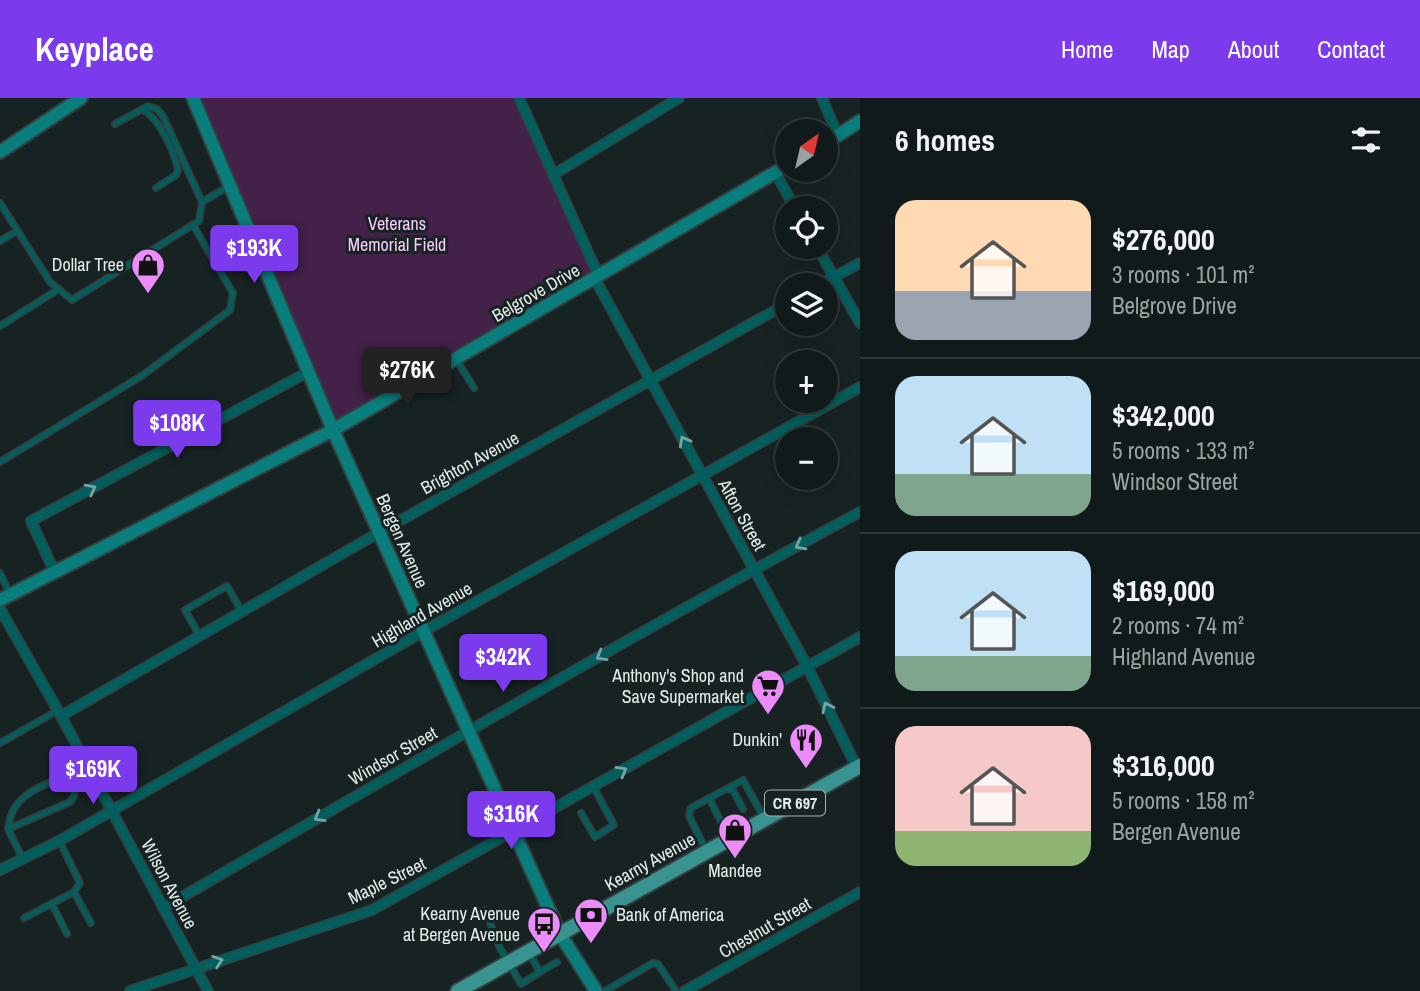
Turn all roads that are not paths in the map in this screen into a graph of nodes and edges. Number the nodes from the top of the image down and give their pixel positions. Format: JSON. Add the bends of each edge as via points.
{"nodes":[{"id":1,"x":81,"y":98,"type":"edge"},
{"id":2,"x":193,"y":98,"type":"edge"},
{"id":3,"x":519,"y":98,"type":"edge"},
{"id":4,"x":679,"y":98,"type":"edge"},
{"id":5,"x":822,"y":98,"type":"edge"},
{"id":6,"x":142,"y":109,"type":"junction"},
{"id":7,"x":827,"y":119,"type":"edge"},
{"id":8,"x":860,"y":121,"type":"edge"},
{"id":9,"x":115,"y":124,"type":"dead end"},
{"id":10,"x":838,"y":135,"type":"edge"},
{"id":11,"x":0,"y":152,"type":"edge"},
{"id":12,"x":775,"y":172,"type":"edge"},
{"id":13,"x":553,"y":175,"type":"junction"},
{"id":14,"x":230,"y":186,"type":"junction"},
{"id":15,"x":156,"y":188,"type":"dead end"},
{"id":16,"x":202,"y":202,"type":"junction"},
{"id":17,"x":0,"y":203,"type":"edge"},
{"id":18,"x":193,"y":225,"type":"junction"},
{"id":19,"x":17,"y":230,"type":"junction"},
{"id":20,"x":0,"y":241,"type":"edge"},
{"id":21,"x":860,"y":263,"type":"edge"},
{"id":22,"x":838,"y":275,"type":"edge"},
{"id":23,"x":597,"y":278,"type":"junction"},
{"id":24,"x":838,"y":284,"type":"edge"},
{"id":25,"x":59,"y":289,"type":"junction"},
{"id":26,"x":775,"y":310,"type":"edge"},
{"id":27,"x":860,"y":323,"type":"edge"},
{"id":28,"x":0,"y":326,"type":"edge"},
{"id":29,"x":456,"y":359,"type":"junction"},
{"id":30,"x":308,"y":372,"type":"junction"},
{"id":31,"x":650,"y":379,"type":"junction"},
{"id":32,"x":860,"y":387,"type":"edge"},
{"id":33,"x":474,"y":388,"type":"dead end"},
{"id":34,"x":333,"y":430,"type":"junction"},
{"id":35,"x":0,"y":462,"type":"edge"},
{"id":36,"x":702,"y":474,"type":"junction"},
{"id":37,"x":860,"y":512,"type":"edge"},
{"id":38,"x":378,"y":533,"type":"junction"},
{"id":39,"x":754,"y":569,"type":"junction"},
{"id":40,"x":0,"y":573,"type":"edge"},
{"id":41,"x":55,"y":573,"type":"junction"},
{"id":42,"x":5,"y":597,"type":"edge"},
{"id":43,"x":0,"y":609,"type":"edge"},
{"id":44,"x":242,"y":613,"type":"junction"},
{"id":45,"x":424,"y":631,"type":"junction"},
{"id":46,"x":200,"y":637,"type":"junction"},
{"id":47,"x":860,"y":637,"type":"edge"},
{"id":48,"x":807,"y":666,"type":"junction"},
{"id":49,"x":60,"y":713,"type":"junction"},
{"id":50,"x":469,"y":730,"type":"junction"},
{"id":51,"x":0,"y":743,"type":"edge"},
{"id":52,"x":858,"y":767,"type":"edge"},
{"id":53,"x":594,"y":787,"type":"junction"},
{"id":54,"x":728,"y":788,"type":"junction"},
{"id":55,"x":709,"y":798,"type":"junction"},
{"id":56,"x":743,"y":809,"type":"dead end"},
{"id":57,"x":113,"y":811,"type":"junction"},
{"id":58,"x":581,"y":813,"type":"dead end"},
{"id":59,"x":766,"y":819,"type":"junction"},
{"id":60,"x":8,"y":828,"type":"junction"},
{"id":61,"x":514,"y":832,"type":"junction"},
{"id":62,"x":730,"y":839,"type":"junction"},
{"id":63,"x":59,"y":841,"type":"junction"},
{"id":64,"x":708,"y":852,"type":"junction"},
{"id":65,"x":23,"y":859,"type":"junction"},
{"id":66,"x":0,"y":870,"type":"edge"},
{"id":67,"x":860,"y":891,"type":"edge"},
{"id":68,"x":74,"y":892,"type":"junction"},
{"id":69,"x":51,"y":904,"type":"junction"},
{"id":70,"x":163,"y":908,"type":"junction"},
{"id":71,"x":485,"y":910,"type":"dead end"},
{"id":72,"x":24,"y":918,"type":"dead end"},
{"id":73,"x":92,"y":923,"type":"dead end"},
{"id":74,"x":67,"y":934,"type":"dead end"},
{"id":75,"x":560,"y":934,"type":"junction"},
{"id":76,"x":528,"y":952,"type":"junction"},
{"id":77,"x":557,"y":962,"type":"dead end"},
{"id":78,"x":509,"y":963,"type":"junction"},
{"id":79,"x":196,"y":969,"type":"junction"},
{"id":80,"x":540,"y":972,"type":"junction"},
{"id":81,"x":131,"y":991,"type":"edge"},
{"id":82,"x":208,"y":991,"type":"edge"},
{"id":83,"x":458,"y":991,"type":"edge"},
{"id":84,"x":596,"y":991,"type":"edge"},
{"id":85,"x":605,"y":991,"type":"edge"},
{"id":86,"x":676,"y":991,"type":"edge"},
{"id":87,"x":685,"y":991,"type":"edge"}],
"edges":[{"from":1,"to":11,"type":"street"},
{"from":2,"to":14,"type":"street","name":"Bergen Avenue"},
{"from":3,"to":13,"type":"street","name":"Afton Street"},
{"from":4,"to":13,"type":"street"},
{"from":5,"to":7,"type":"street"},
{"from":6,"to":9,"type":"lane"},
{"from":6,"to":15,"type":"lane","via":[[163,133],[178,170]]},
{"from":6,"to":16,"type":"lane","via":[[157,108],[163,116]]},
{"from":8,"to":10,"type":"street"},
{"from":12,"to":23,"type":"street","name":"Belgrove Drive"},
{"from":13,"to":23,"type":"street","name":"Afton Street"},
{"from":14,"to":16,"type":"lane"},
{"from":14,"to":30,"type":"street","name":"Bergen Avenue"},
{"from":16,"to":18,"type":"lane","via":[[199,221]]},
{"from":17,"to":19,"type":"lane"},
{"from":18,"to":25,"type":"lane","via":[[72,300]]},
{"from":18,"to":35,"type":"lane","via":[[233,292],[230,310],[143,375]]},
{"from":19,"to":20,"type":"lane"},
{"from":19,"to":25,"type":"lane"},
{"from":21,"to":22,"type":"street"},
{"from":23,"to":29,"type":"street","name":"Belgrove Drive"},
{"from":23,"to":31,"type":"street","name":"Afton Street"},
{"from":24,"to":27,"type":"street"},
{"from":25,"to":28,"type":"lane"},
{"from":26,"to":31,"type":"street","name":"Brighton Avenue"},
{"from":29,"to":33,"type":"lane"},
{"from":29,"to":34,"type":"street","name":"Belgrove Drive"},
{"from":30,"to":34,"type":"street","name":"Bergen Avenue"},
{"from":41,"to":30,"type":"street","one_way":true,"via":[[31,521]]},
{"from":36,"to":31,"type":"street","name":"Afton Street","one_way":true},
{"from":31,"to":38,"type":"street","name":"Brighton Avenue"},
{"from":32,"to":36,"type":"street","name":"Highland Avenue"},
{"from":34,"to":38,"type":"street","name":"Bergen Avenue"},
{"from":34,"to":41,"type":"street","name":"Belgrove Drive"},
{"from":36,"to":39,"type":"street","name":"Afton Street"},
{"from":36,"to":45,"type":"street","name":"Highland Avenue"},
{"from":37,"to":39,"type":"street","name":"Windsor Street","one_way":true},
{"from":38,"to":44,"type":"street","name":"Brighton Avenue"},
{"from":38,"to":45,"type":"street","name":"Bergen Avenue"},
{"from":39,"to":48,"type":"street","name":"Afton Street"},
{"from":39,"to":50,"type":"street","name":"Windsor Street","one_way":true},
{"from":40,"to":42,"type":"lane"},
{"from":41,"to":42,"type":"street","name":"Belgrove Drive"},
{"from":43,"to":49,"type":"street","name":"Wilson Avenue"},
{"from":44,"to":46,"type":"street","name":"Brighton Avenue"},
{"from":44,"to":46,"type":"lane","via":[[227,586],[186,610]]},
{"from":45,"to":50,"type":"street","name":"Bergen Avenue"},
{"from":45,"to":57,"type":"street","name":"Highland Avenue"},
{"from":46,"to":49,"type":"street","name":"Brighton Avenue"},
{"from":47,"to":48,"type":"street","name":"Maple Street"},
{"from":52,"to":48,"type":"street","name":"Afton Street","one_way":true},
{"from":53,"to":48,"type":"street","name":"Maple Street","one_way":true},
{"from":49,"to":51,"type":"lane"},
{"from":49,"to":57,"type":"street","name":"Wilson Avenue"},
{"from":50,"to":61,"type":"street","name":"Bergen Avenue"},
{"from":50,"to":70,"type":"street","name":"Windsor Street","one_way":true},
{"from":52,"to":59,"type":"main road","name":"Kearny Avenue","number":"CR 697"},
{"from":53,"to":58,"type":"lane","via":[[614,825],[595,837]]},
{"from":53,"to":61,"type":"street","name":"Maple Street"},
{"from":54,"to":55,"type":"lane"},
{"from":54,"to":56,"type":"lane"},
{"from":54,"to":59,"type":"lane","via":[[743,780]]},
{"from":55,"to":62,"type":"lane"},
{"from":55,"to":64,"type":"lane","via":[[691,808],[689,817]]},
{"from":57,"to":63,"type":"street","name":"Highland Avenue"},
{"from":57,"to":70,"type":"street","name":"Wilson Avenue"},
{"from":59,"to":62,"type":"main road","name":"Kearny Avenue","number":"CR 697"},
{"from":60,"to":60,"type":"lane","via":[[70,802],[75,789],[68,779],[49,783],[23,798]]},
{"from":60,"to":65,"type":"lane"},
{"from":61,"to":75,"type":"street","name":"Bergen Avenue"},
{"from":79,"to":61,"type":"street","name":"Maple Street","one_way":true,"via":[[372,910]]},
{"from":62,"to":64,"type":"main road","name":"Kearny Avenue","number":"CR 697"},
{"from":63,"to":65,"type":"street","name":"Highland Avenue"},
{"from":63,"to":68,"type":"lane","via":[[80,883]]},
{"from":64,"to":75,"type":"main road","name":"Kearny Avenue","number":"CR 697"},
{"from":65,"to":66,"type":"street","name":"Highland Avenue"},
{"from":67,"to":87,"type":"street","name":"Chestnut Street"},
{"from":68,"to":69,"type":"lane"},
{"from":68,"to":73,"type":"lane"},
{"from":69,"to":72,"type":"lane"},
{"from":69,"to":74,"type":"lane"},
{"from":70,"to":79,"type":"street","name":"Wilson Avenue"},
{"from":71,"to":78,"type":"lane"},
{"from":75,"to":76,"type":"main road","name":"Kearny Avenue","number":"CR 697"},
{"from":75,"to":84,"type":"street","name":"Bergen Avenue"},
{"from":76,"to":78,"type":"main road","name":"Kearny Avenue","number":"CR 697"},
{"from":76,"to":80,"type":"lane"},
{"from":77,"to":80,"type":"lane"},
{"from":78,"to":80,"type":"lane","via":[[521,984]]},
{"from":78,"to":83,"type":"main road","name":"Kearny Avenue","number":"CR 697"},
{"from":79,"to":81,"type":"street","name":"Maple Street"},
{"from":79,"to":82,"type":"street","name":"Wilson Avenue"},
{"from":85,"to":86,"type":"lane","via":[[653,963]]}]}
